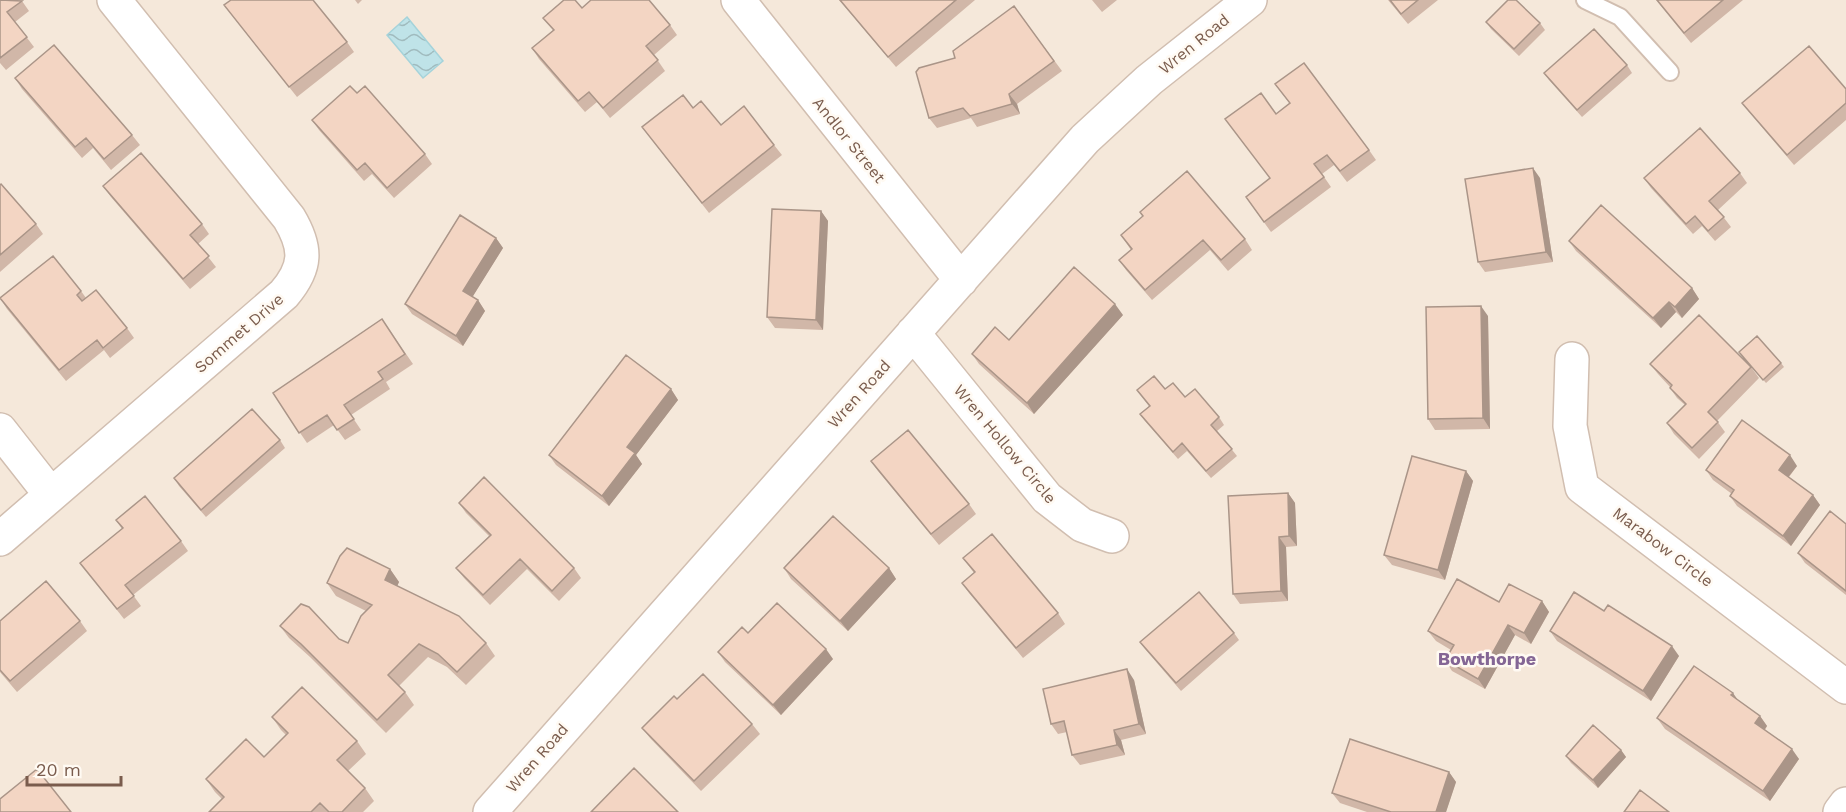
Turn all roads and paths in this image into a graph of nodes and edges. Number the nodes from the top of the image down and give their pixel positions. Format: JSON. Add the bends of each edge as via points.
{"nodes":[{"id":1,"x":738,"y":0,"type":"edge"},
{"id":2,"x":1250,"y":0,"type":"edge"},
{"id":3,"x":1586,"y":0,"type":"edge"},
{"id":4,"x":130,"y":6,"type":"edge"},
{"id":5,"x":1670,"y":72,"type":"dead end"},
{"id":6,"x":961,"y":280,"type":"junction"},
{"id":7,"x":913,"y":333,"type":"junction"},
{"id":8,"x":1572,"y":359,"type":"dead end"},
{"id":9,"x":0,"y":430,"type":"edge"},
{"id":10,"x":51,"y":495,"type":"junction"},
{"id":11,"x":1112,"y":536,"type":"dead end"},
{"id":12,"x":0,"y":539,"type":"edge"},
{"id":13,"x":1846,"y":687,"type":"edge"},
{"id":14,"x":1846,"y":804,"type":"edge"},
{"id":15,"x":490,"y":812,"type":"edge"},
{"id":16,"x":1840,"y":812,"type":"edge"}],
"edges":[{"from":1,"to":6,"type":"street","name":"Andlor Street"},
{"from":2,"to":6,"type":"street","name":"Wren Road","via":[[1149,80],[1085,139]]},
{"from":3,"to":5,"type":"lane","via":[[1620,17]]},
{"from":4,"to":10,"type":"street","name":"Sommet Drive","via":[[289,218],[302,244],[303,258],[294,283],[284,294]]},
{"from":6,"to":7,"type":"street","name":"Wren Road"},
{"from":7,"to":11,"type":"street","name":"Wren Hollow Circle","via":[[1047,498],[1082,525]]},
{"from":7,"to":15,"type":"street","name":"Wren Road"},
{"from":8,"to":13,"type":"street","name":"Marabow Circle","via":[[1570,426],[1582,487]]},
{"from":9,"to":10,"type":"street"},
{"from":10,"to":12,"type":"street","name":"Sommet Drive"},
{"from":14,"to":16,"type":"street"}]}
